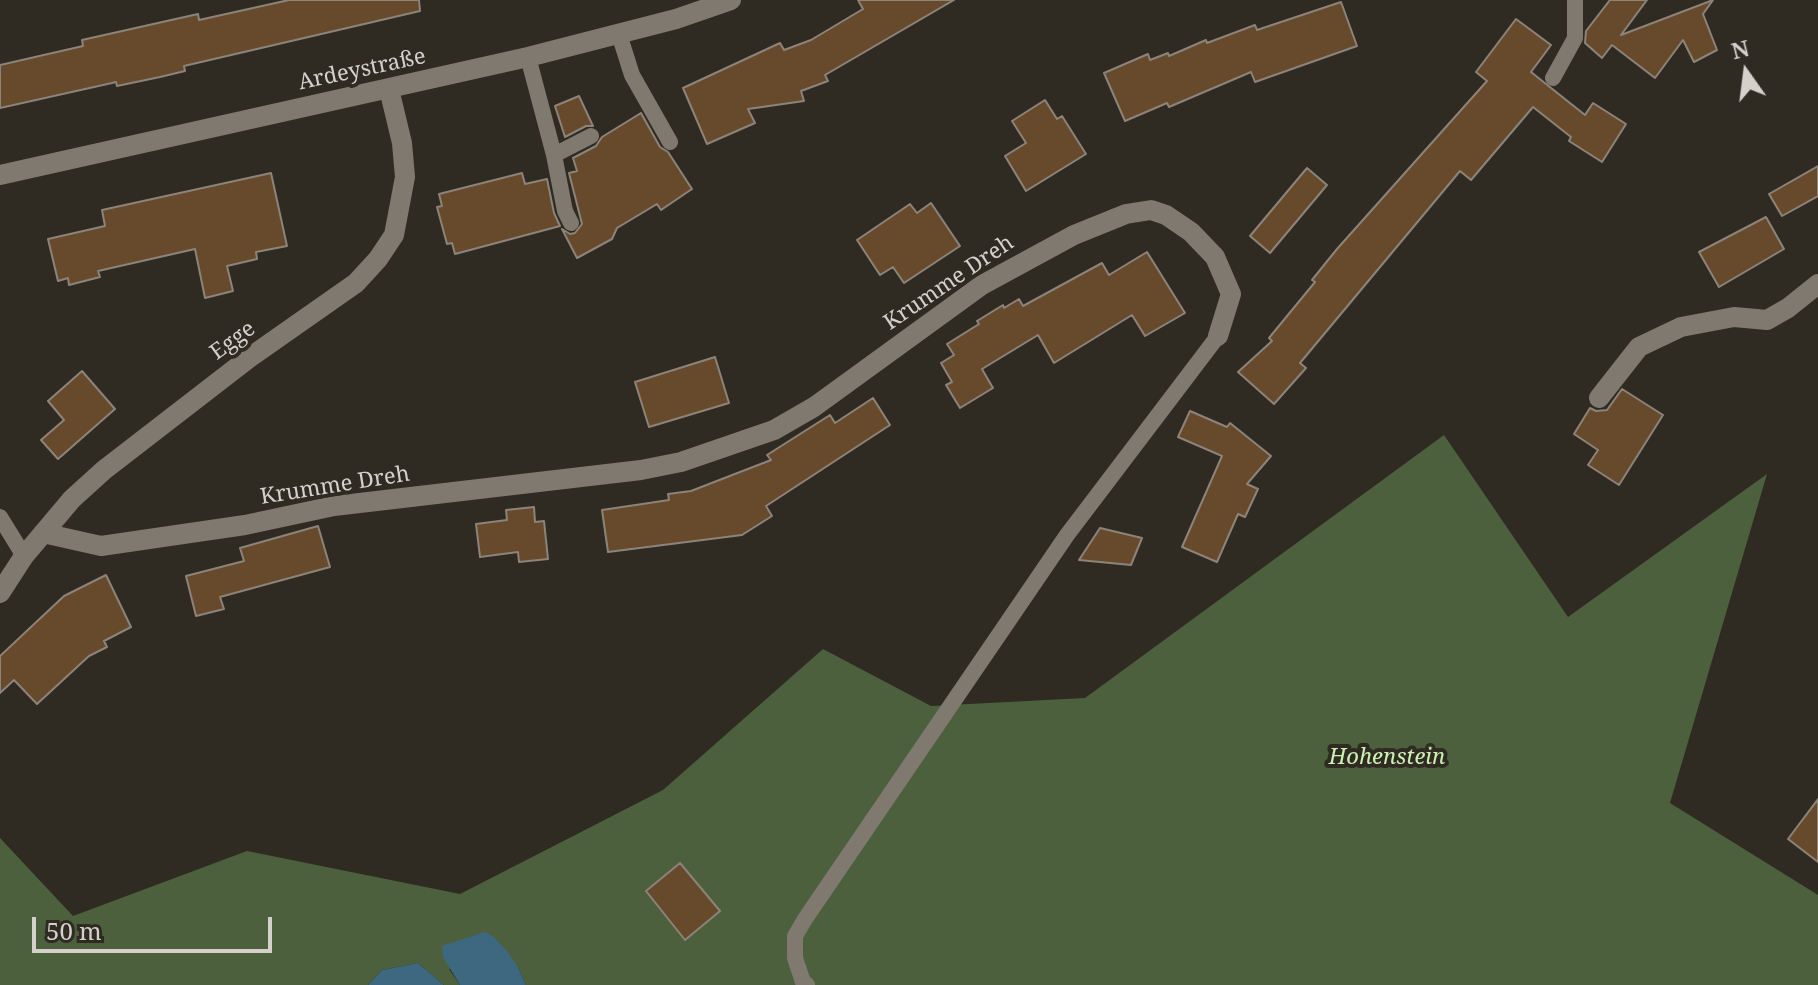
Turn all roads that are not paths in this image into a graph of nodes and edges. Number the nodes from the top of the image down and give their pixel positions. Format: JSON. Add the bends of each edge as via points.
{"nodes":[{"id":1,"x":731,"y":0,"type":"edge"},
{"id":2,"x":1575,"y":0,"type":"edge"},
{"id":3,"x":619,"y":34,"type":"junction"},
{"id":4,"x":528,"y":57,"type":"junction"},
{"id":5,"x":1553,"y":78,"type":"dead end"},
{"id":6,"x":389,"y":89,"type":"junction"},
{"id":7,"x":591,"y":136,"type":"dead end"},
{"id":8,"x":670,"y":142,"type":"dead end"},
{"id":9,"x":554,"y":155,"type":"junction"},
{"id":10,"x":0,"y":175,"type":"edge"},
{"id":11,"x":571,"y":223,"type":"dead end"},
{"id":12,"x":1818,"y":284,"type":"edge"},
{"id":13,"x":1218,"y":336,"type":"joint"},
{"id":14,"x":1599,"y":398,"type":"dead end"},
{"id":15,"x":0,"y":517,"type":"edge"},
{"id":16,"x":43,"y":533,"type":"junction"},
{"id":17,"x":24,"y":556,"type":"junction"},
{"id":18,"x":0,"y":593,"type":"edge"},
{"id":19,"x":807,"y":985,"type":"edge"}],
"edges":[{"from":1,"to":3,"type":"street","name":"Ardeystraße"},
{"from":2,"to":5,"type":"lane","via":[[1575,38]]},
{"from":3,"to":4,"type":"street","name":"Ardeystraße"},
{"from":3,"to":8,"type":"lane","via":[[632,75]]},
{"from":4,"to":6,"type":"street","name":"Ardeystraße"},
{"from":4,"to":9,"type":"lane"},
{"from":6,"to":10,"type":"street","name":"Ardeystraße"},
{"from":6,"to":16,"type":"street","name":"Egge","via":[[405,177],[394,235],[378,259],[356,283],[104,470]]},
{"from":7,"to":9,"type":"lane"},
{"from":9,"to":11,"type":"lane"},
{"from":12,"to":14,"type":"street","via":[[1767,320],[1734,317],[1681,327],[1639,347]]},
{"from":13,"to":16,"type":"street","name":"Krumme Dreh","via":[[1231,294],[1215,257],[1166,215],[1151,210],[1126,214],[1074,235],[982,285],[814,407],[774,430],[681,462],[334,506],[101,546]]},
{"from":13,"to":19,"type":"lane","name":"Krumme Dreh","via":[[1067,535],[805,919],[795,936],[795,958]]},
{"from":15,"to":17,"type":"lane"},
{"from":16,"to":17,"type":"street","name":"Egge"},
{"from":17,"to":18,"type":"street","name":"Egge"}]}
